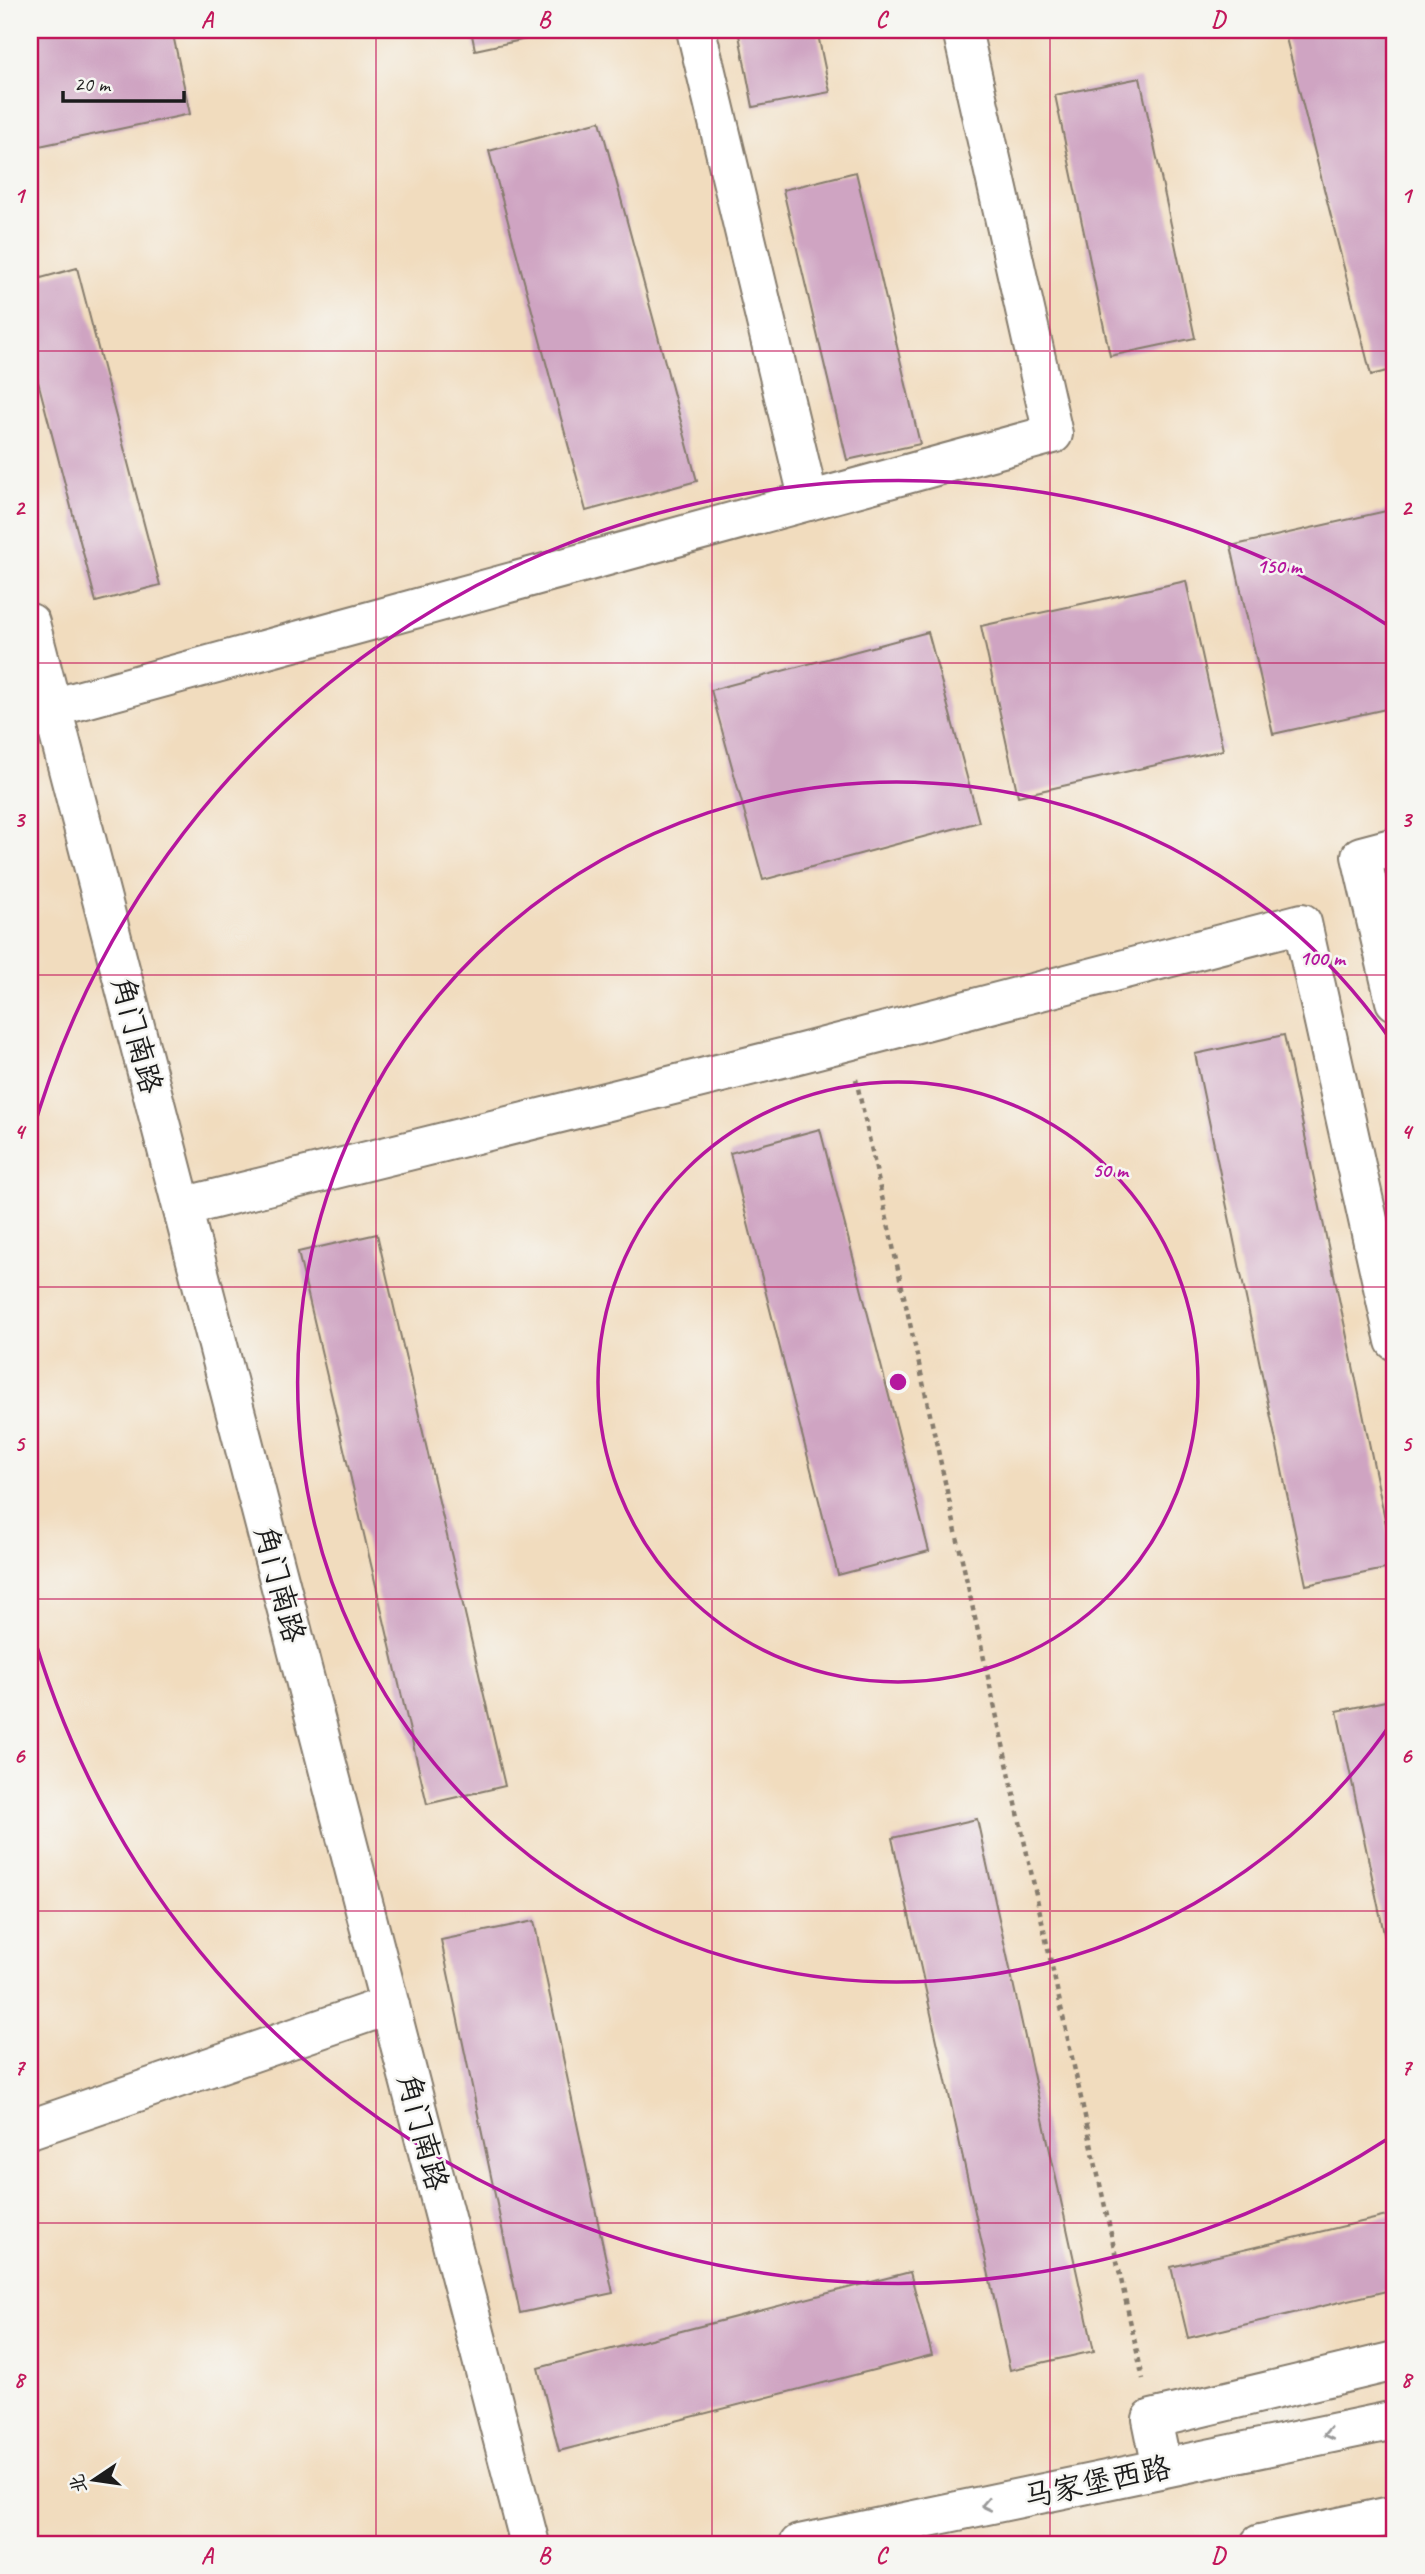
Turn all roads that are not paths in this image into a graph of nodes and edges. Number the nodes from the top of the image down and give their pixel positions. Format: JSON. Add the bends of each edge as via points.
{"nodes":[{"id":1,"x":696,"y":30,"type":"edge"},
{"id":2,"x":962,"y":30,"type":"edge"},
{"id":3,"x":809,"y":501,"type":"junction"},
{"id":4,"x":30,"y":623,"type":"edge"},
{"id":5,"x":52,"y":708,"type":"junction"},
{"id":6,"x":1395,"y":847,"type":"edge"},
{"id":7,"x":1395,"y":1001,"type":"edge"},
{"id":8,"x":182,"y":1207,"type":"junction"},
{"id":9,"x":1395,"y":1342,"type":"edge"},
{"id":10,"x":390,"y":2005,"type":"junction"},
{"id":11,"x":30,"y":2129,"type":"edge"},
{"id":12,"x":1395,"y":2361,"type":"edge"},
{"id":13,"x":1395,"y":2420,"type":"edge"},
{"id":14,"x":1162,"y":2468,"type":"junction"},
{"id":15,"x":1395,"y":2515,"type":"edge"},
{"id":16,"x":530,"y":2544,"type":"edge"},
{"id":17,"x":799,"y":2544,"type":"edge"},
{"id":18,"x":1260,"y":2544,"type":"edge"}],
"edges":[{"from":1,"to":3,"type":"street"},
{"from":2,"to":3,"type":"street","via":[[1053,434]]},
{"from":3,"to":5,"type":"street"},
{"from":4,"to":5,"type":"street","name":"角门南路"},
{"from":5,"to":8,"type":"street","name":"角门南路"},
{"from":6,"to":7,"type":"street","via":[[1361,856]]},
{"from":8,"to":9,"type":"street","via":[[1302,923]]},
{"from":8,"to":10,"type":"street","name":"角门南路"},
{"from":10,"to":11,"type":"street"},
{"from":10,"to":16,"type":"street","name":"角门南路"},
{"from":12,"to":14,"type":"street","via":[[1152,2419]]},
{"from":13,"to":14,"type":"street","name":"马家堡西路","one_way":true},
{"from":14,"to":17,"type":"street","name":"马家堡西路","one_way":true},
{"from":15,"to":18,"type":"street"}]}
